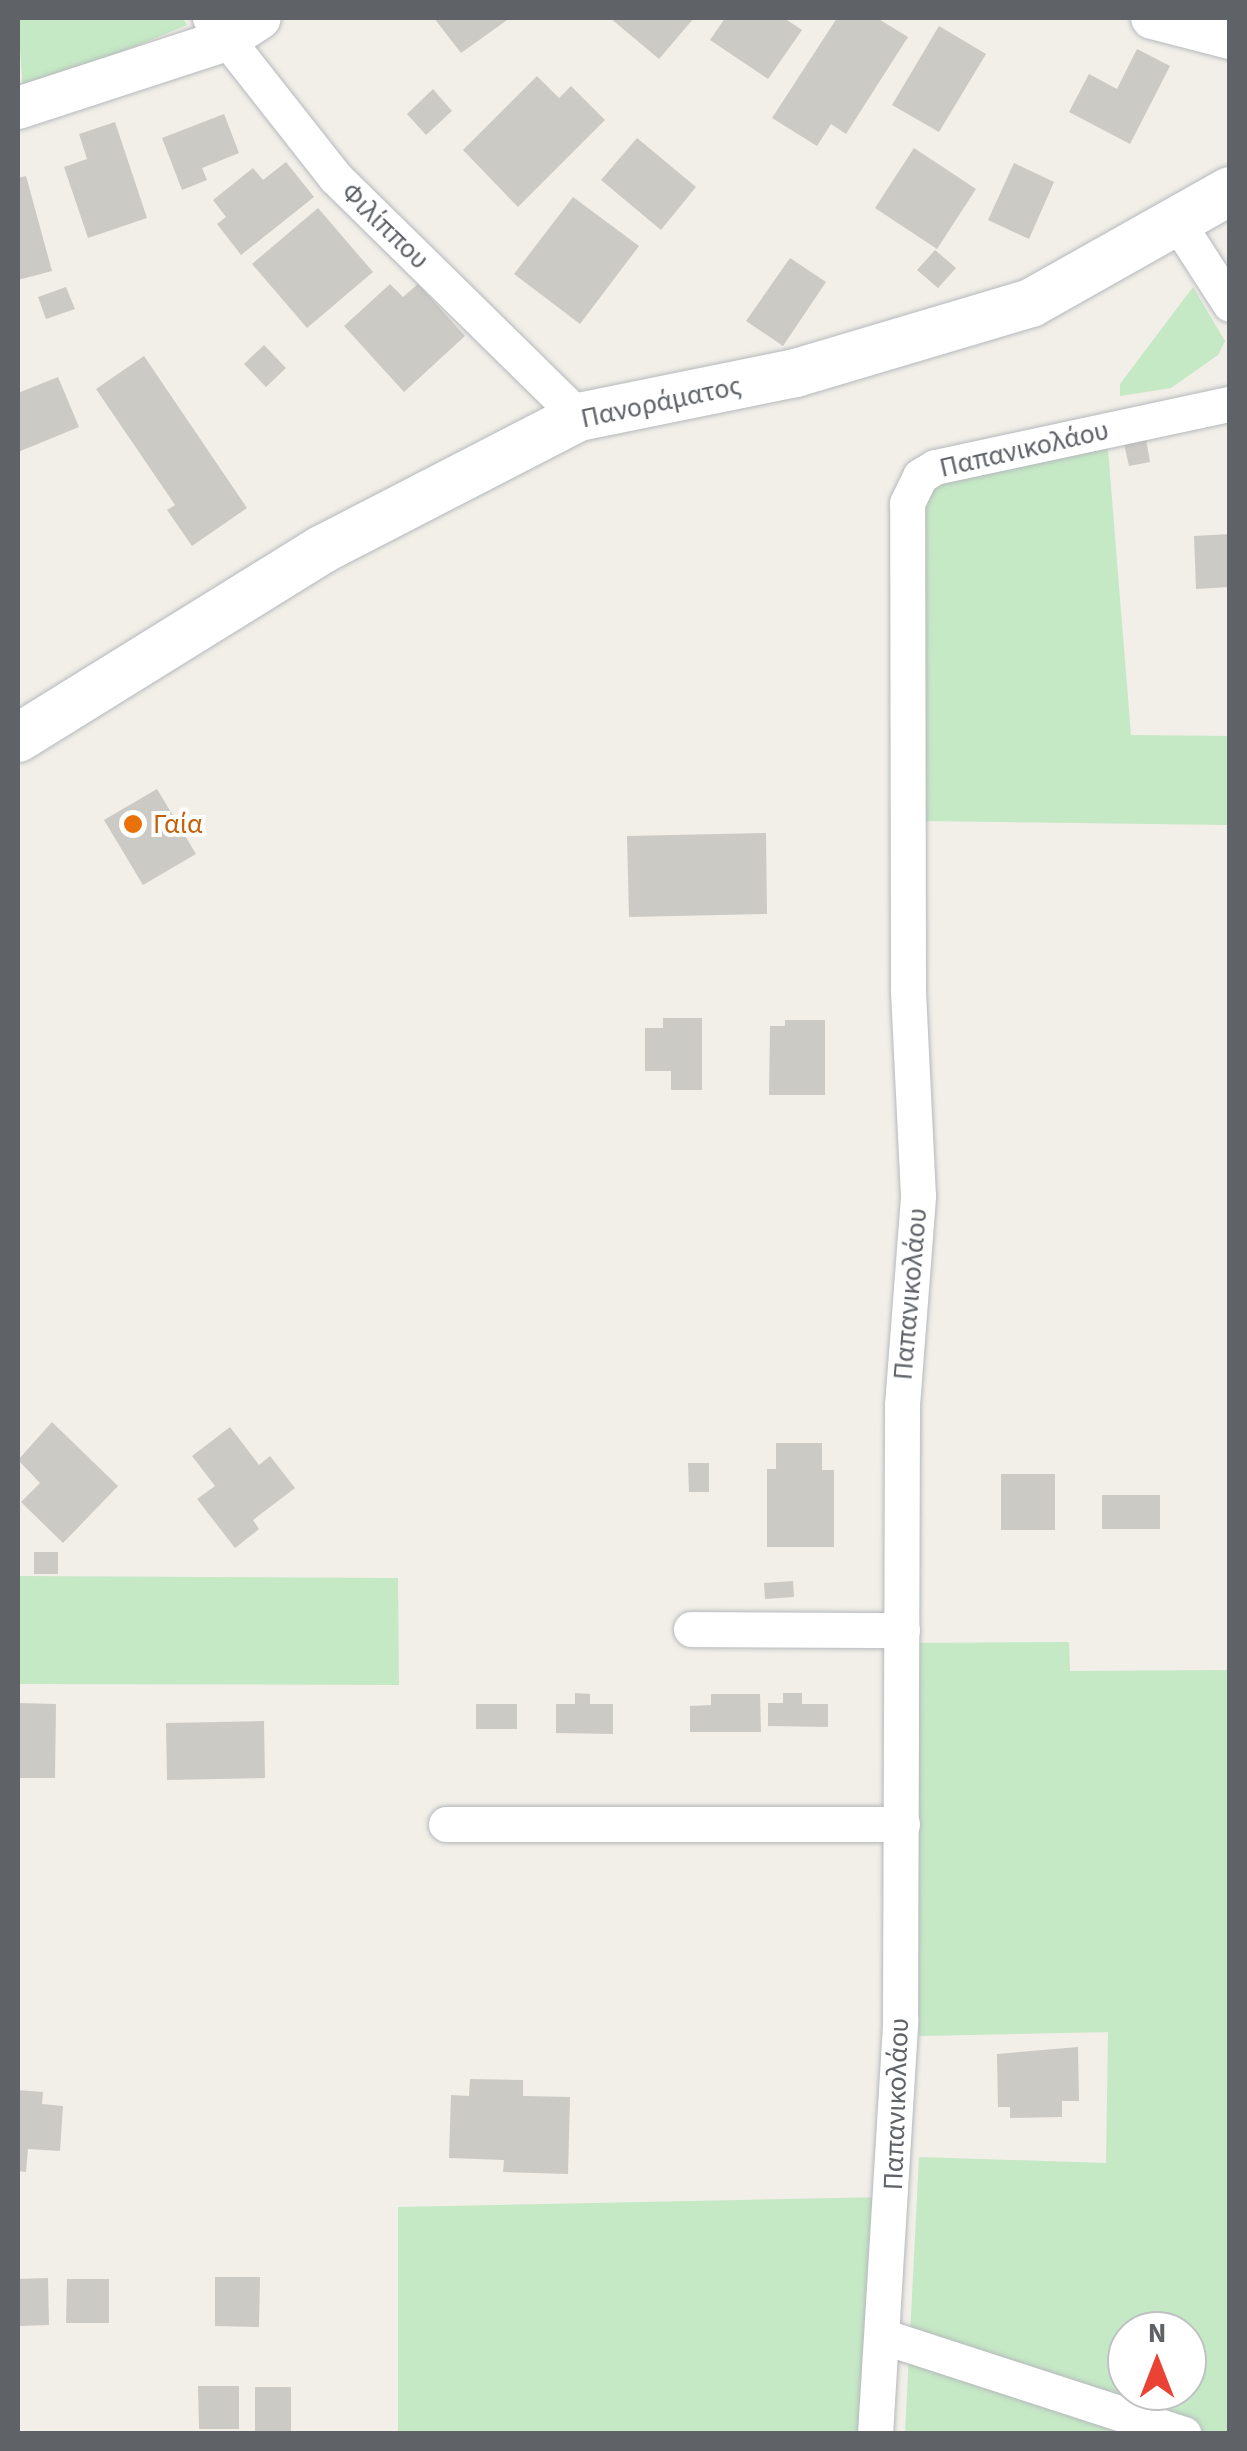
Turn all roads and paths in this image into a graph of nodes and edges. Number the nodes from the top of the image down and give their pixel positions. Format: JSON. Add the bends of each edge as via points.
{"nodes":[{"id":1,"x":1152,"y":18,"type":"edge"},
{"id":2,"x":232,"y":25,"type":"edge"},
{"id":3,"x":1230,"y":38,"type":"edge"},
{"id":4,"x":18,"y":108,"type":"edge"},
{"id":5,"x":1230,"y":191,"type":"edge"},
{"id":6,"x":1178,"y":225,"type":"junction"},
{"id":7,"x":1230,"y":304,"type":"edge"},
{"id":8,"x":1230,"y":404,"type":"edge"},
{"id":9,"x":579,"y":417,"type":"junction"},
{"id":10,"x":18,"y":738,"type":"edge"},
{"id":11,"x":691,"y":1629,"type":"dead end"},
{"id":12,"x":902,"y":1630,"type":"junction"},
{"id":13,"x":446,"y":1824,"type":"dead end"},
{"id":14,"x":902,"y":1824,"type":"junction"},
{"id":15,"x":886,"y":2337,"type":"junction"},
{"id":16,"x":875,"y":2434,"type":"edge"},
{"id":17,"x":1184,"y":2434,"type":"edge"}],
"edges":[{"from":1,"to":3,"type":"street"},
{"from":2,"to":4,"type":"street"},
{"from":2,"to":9,"type":"street","name":"Φιλίππου","via":[[336,178]]},
{"from":5,"to":6,"type":"main road","name":"Πανοράματος"},
{"from":6,"to":7,"type":"street"},
{"from":6,"to":9,"type":"main road","name":"Πανοράματος","via":[[1030,302],[796,373]]},
{"from":8,"to":12,"type":"street","name":"Παπανικολάου","via":[[935,468],[920,476],[907,504],[908,988],[918,1196],[902,1405]]},
{"from":9,"to":10,"type":"main road","name":"Πανοράματος","via":[[321,550]]},
{"from":11,"to":12,"type":"street"},
{"from":12,"to":14,"type":"street","name":"Παπανικολάου"},
{"from":13,"to":14,"type":"street"},
{"from":14,"to":15,"type":"street","name":"Παπανικολάου"},
{"from":15,"to":16,"type":"street","name":"Παπανικολάου"},
{"from":15,"to":17,"type":"street"}]}
